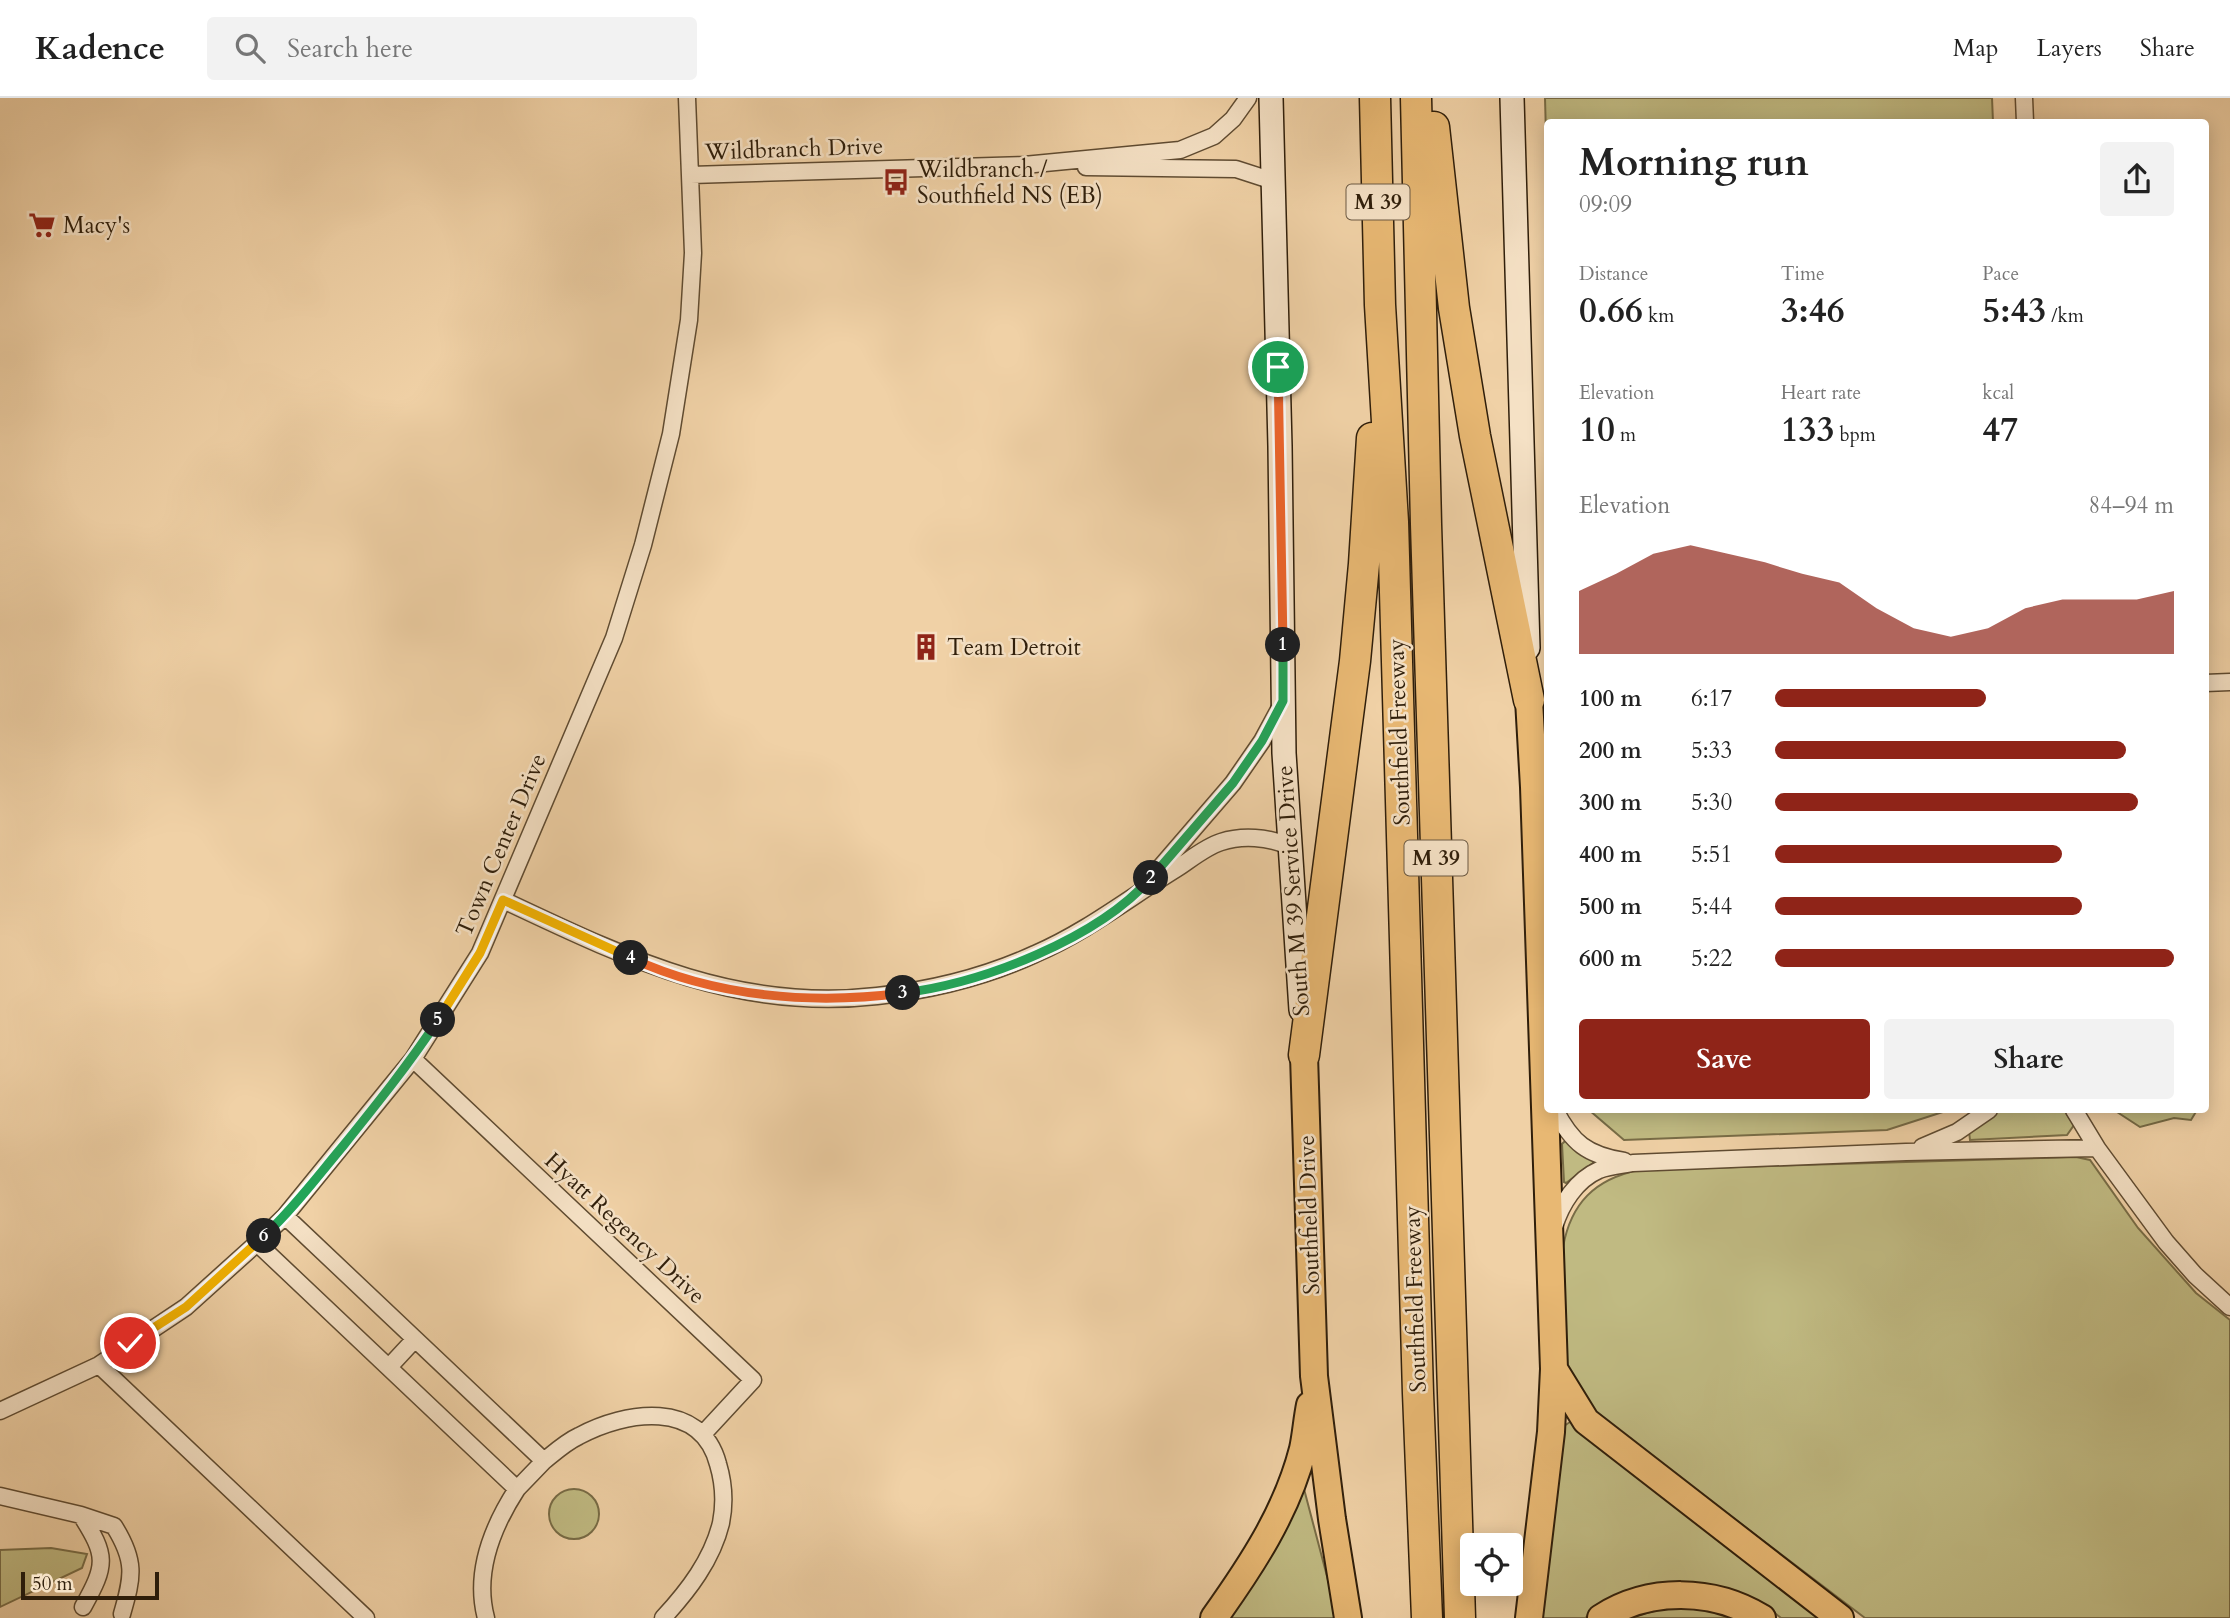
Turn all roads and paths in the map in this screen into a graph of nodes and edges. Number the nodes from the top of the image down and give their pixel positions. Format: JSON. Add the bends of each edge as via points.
{"nodes":[{"id":1,"x":687,"y":98,"type":"edge"},
{"id":2,"x":1248,"y":98,"type":"edge"},
{"id":3,"x":1271,"y":98,"type":"edge"},
{"id":4,"x":1375,"y":98,"type":"edge"},
{"id":5,"x":1416,"y":98,"type":"edge"},
{"id":6,"x":1431,"y":98,"type":"edge"},
{"id":7,"x":1512,"y":98,"type":"edge"},
{"id":8,"x":2024,"y":98,"type":"edge"},
{"id":9,"x":2025,"y":119,"type":"edge"},
{"id":10,"x":1024,"y":165,"type":"junction"},
{"id":11,"x":691,"y":175,"type":"junction"},
{"id":12,"x":1273,"y":181,"type":"junction"},
{"id":13,"x":1380,"y":305,"type":"junction"},
{"id":14,"x":2230,"y":682,"type":"edge"},
{"id":15,"x":2209,"y":683,"type":"edge"},
{"id":16,"x":1538,"y":700,"type":"edge"},
{"id":17,"x":1283,"y":701,"type":"junction"},
{"id":18,"x":1289,"y":846,"type":"junction"},
{"id":19,"x":1139,"y":892,"type":"junction"},
{"id":20,"x":503,"y":900,"type":"junction"},
{"id":21,"x":1544,"y":991,"type":"edge"},
{"id":22,"x":1304,"y":1055,"type":"junction"},
{"id":23,"x":413,"y":1059,"type":"junction"},
{"id":24,"x":1546,"y":1113,"type":"edge"},
{"id":25,"x":1557,"y":1113,"type":"edge"},
{"id":26,"x":1985,"y":1113,"type":"edge"},
{"id":27,"x":2076,"y":1113,"type":"edge"},
{"id":28,"x":2097,"y":1148,"type":"junction"},
{"id":29,"x":1906,"y":1152,"type":"junction"},
{"id":30,"x":1633,"y":1163,"type":"junction"},
{"id":31,"x":285,"y":1216,"type":"junction"},
{"id":32,"x":257,"y":1243,"type":"junction"},
{"id":33,"x":1549,"y":1245,"type":"junction"},
{"id":34,"x":2230,"y":1307,"type":"edge"},
{"id":35,"x":415,"y":1339,"type":"junction"},
{"id":36,"x":99,"y":1365,"type":"junction"},
{"id":37,"x":389,"y":1367,"type":"junction"},
{"id":38,"x":1554,"y":1369,"type":"junction"},
{"id":39,"x":1314,"y":1376,"type":"junction"},
{"id":40,"x":0,"y":1412,"type":"edge"},
{"id":41,"x":703,"y":1434,"type":"junction"},
{"id":42,"x":544,"y":1461,"type":"junction"},
{"id":43,"x":517,"y":1489,"type":"junction"},
{"id":44,"x":0,"y":1496,"type":"edge"},
{"id":45,"x":81,"y":1515,"type":"junction"},
{"id":46,"x":83,"y":1607,"type":"dead end"},
{"id":47,"x":122,"y":1614,"type":"dead end"},
{"id":48,"x":366,"y":1618,"type":"edge"},
{"id":49,"x":486,"y":1618,"type":"edge"},
{"id":50,"x":663,"y":1618,"type":"edge"},
{"id":51,"x":1214,"y":1618,"type":"edge"},
{"id":52,"x":1348,"y":1618,"type":"edge"},
{"id":53,"x":1427,"y":1618,"type":"edge"},
{"id":54,"x":1460,"y":1618,"type":"edge"},
{"id":55,"x":1529,"y":1618,"type":"edge"},
{"id":56,"x":1601,"y":1618,"type":"edge"},
{"id":57,"x":1762,"y":1618,"type":"edge"},
{"id":58,"x":1840,"y":1618,"type":"edge"}],
"edges":[{"from":1,"to":11,"type":"street","name":"Town Center Drive"},
{"from":2,"to":10,"type":"street","name":"Wildbranch Drive","via":[[1214,136],[1180,150]]},
{"from":3,"to":12,"type":"main road","name":"South M 39 Service Drive"},
{"from":4,"to":13,"type":"highway","name":"Southfield Freeway","number":"M 39"},
{"from":5,"to":54,"type":"highway","name":"Southfield Freeway","number":"M 39"},
{"from":6,"to":16,"type":"highway","via":[[1449,268],[1473,423]]},
{"from":7,"to":16,"type":"main road"},
{"from":8,"to":9,"type":"street"},
{"from":10,"to":11,"type":"street","name":"Wildbranch Drive"},
{"from":10,"to":12,"type":"street","name":"Wildbranch Drive","via":[[1236,169]]},
{"from":11,"to":20,"type":"street","name":"Town Center Drive","via":[[690,320],[671,434],[645,539],[614,638]]},
{"from":12,"to":17,"type":"main road","name":"South M 39 Service Drive"},
{"from":13,"to":22,"type":"highway","via":[[1361,602]]},
{"from":13,"to":53,"type":"highway","name":"Southfield Freeway","number":"M 39","via":[[1393,522]]},
{"from":14,"to":15,"type":"street"},
{"from":16,"to":21,"type":"main road"},
{"from":17,"to":18,"type":"main road","name":"South M 39 Service Drive"},
{"from":17,"to":19,"type":"street","via":[[1233,783]]},
{"from":18,"to":19,"type":"street","via":[[1268,839],[1218,843]]},
{"from":18,"to":22,"type":"main road","name":"South M 39 Service Drive"},
{"from":19,"to":20,"type":"street","via":[[1074,935],[996,970],[917,991],[832,999],[757,994],[684,978]]},
{"from":20,"to":23,"type":"street","name":"Town Center Drive","via":[[480,953]]},
{"from":22,"to":39,"type":"main road","name":"Southfield Drive"},
{"from":23,"to":31,"type":"street","name":"Town Center Drive"},
{"from":23,"to":41,"type":"street","name":"Hyatt Regency Drive","via":[[753,1380]]},
{"from":24,"to":33,"type":"main road"},
{"from":25,"to":30,"type":"street","via":[[1584,1148],[1601,1158]]},
{"from":26,"to":29,"type":"street","via":[[1957,1132]]},
{"from":27,"to":28,"type":"street"},
{"from":28,"to":29,"type":"street"},
{"from":28,"to":34,"type":"street","via":[[2166,1242]]},
{"from":29,"to":30,"type":"street"},
{"from":30,"to":33,"type":"street","via":[[1599,1170],[1581,1183],[1559,1212]]},
{"from":31,"to":32,"type":"street","name":"Town Center Drive"},
{"from":31,"to":35,"type":"street"},
{"from":32,"to":36,"type":"street","name":"Town Center Drive","via":[[186,1307]]},
{"from":32,"to":37,"type":"street"},
{"from":33,"to":38,"type":"main road"},
{"from":35,"to":37,"type":"street"},
{"from":35,"to":42,"type":"street"},
{"from":36,"to":40,"type":"street","name":"Town Center Drive"},
{"from":36,"to":48,"type":"street"},
{"from":37,"to":43,"type":"street"},
{"from":38,"to":55,"type":"main road"},
{"from":38,"to":58,"type":"main road","via":[[1586,1421]]},
{"from":39,"to":51,"type":"main road","via":[[1303,1446],[1282,1508]]},
{"from":39,"to":52,"type":"main road"},
{"from":41,"to":42,"type":"street","via":[[668,1417],[643,1416],[597,1427]]},
{"from":41,"to":50,"type":"street","via":[[722,1478],[720,1525],[694,1583]]},
{"from":42,"to":43,"type":"street"},
{"from":43,"to":49,"type":"street","via":[[491,1538],[482,1587]]},
{"from":44,"to":45,"type":"street"},
{"from":45,"to":46,"type":"street","via":[[97,1541],[101,1559],[95,1585]]},
{"from":45,"to":47,"type":"street","via":[[114,1526],[128,1547],[130,1586]]},
{"from":56,"to":57,"type":"main road","via":[[1638,1601],[1683,1594],[1728,1602]]}]}
